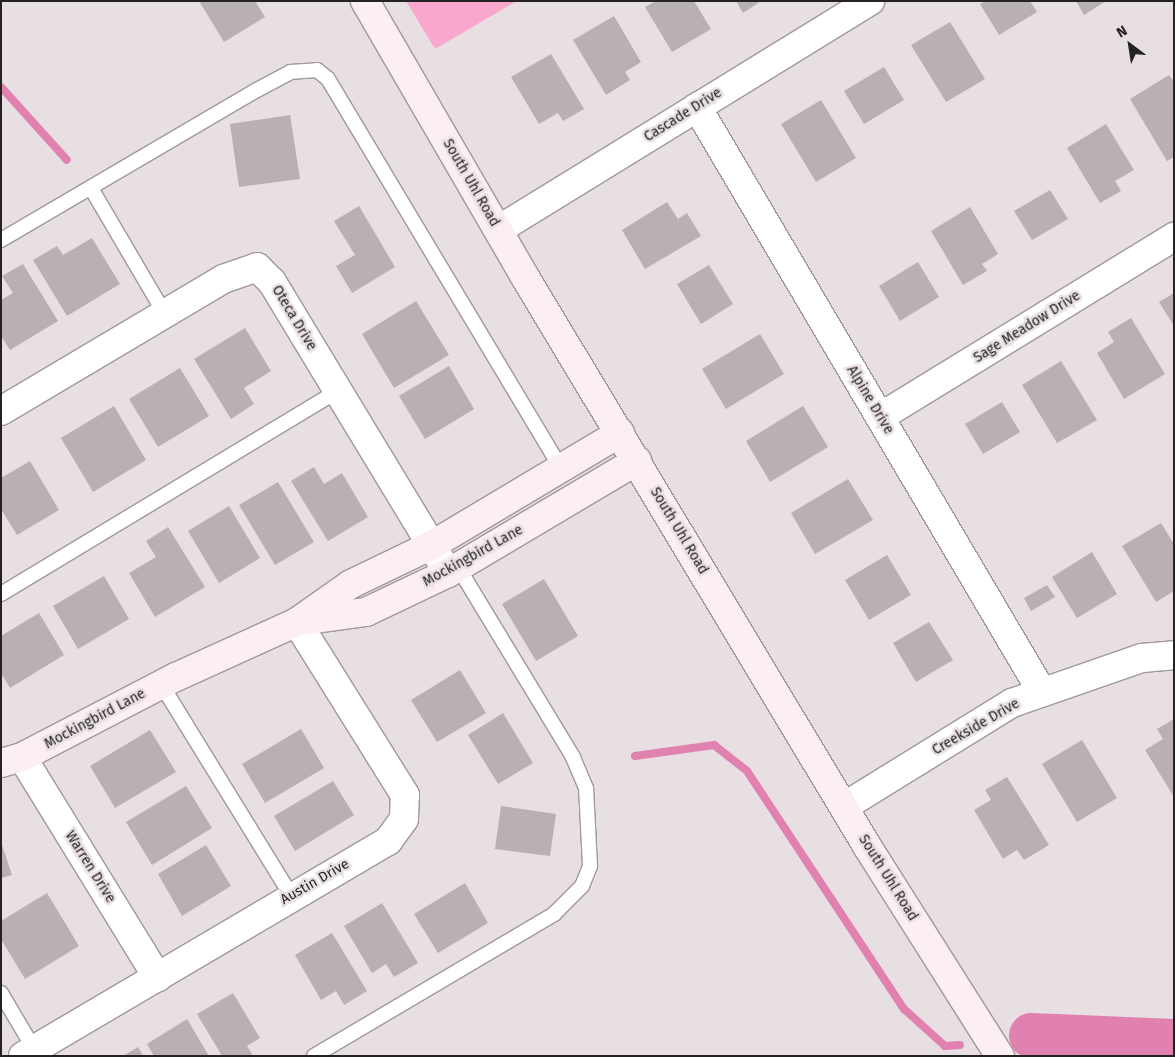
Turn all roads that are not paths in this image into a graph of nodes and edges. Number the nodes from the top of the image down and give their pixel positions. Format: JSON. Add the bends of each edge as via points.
{"nodes":[{"id":1,"x":365,"y":1,"type":"edge"},
{"id":2,"x":870,"y":1,"type":"edge"},
{"id":3,"x":697,"y":107,"type":"junction"},
{"id":4,"x":91,"y":188,"type":"junction"},
{"id":5,"x":498,"y":230,"type":"junction"},
{"id":6,"x":1174,"y":236,"type":"edge"},
{"id":7,"x":1,"y":240,"type":"edge"},
{"id":8,"x":165,"y":314,"type":"junction"},
{"id":9,"x":338,"y":391,"type":"junction"},
{"id":10,"x":1,"y":411,"type":"edge"},
{"id":11,"x":880,"y":417,"type":"junction"},
{"id":12,"x":620,"y":433,"type":"junction"},
{"id":13,"x":637,"y":461,"type":"junction"},
{"id":14,"x":561,"y":468,"type":"junction"},
{"id":15,"x":432,"y":545,"type":"junction"},
{"id":16,"x":453,"y":570,"type":"junction"},
{"id":17,"x":1,"y":594,"type":"edge"},
{"id":18,"x":297,"y":622,"type":"junction"},
{"id":19,"x":1174,"y":655,"type":"edge"},
{"id":20,"x":162,"y":684,"type":"junction"},
{"id":21,"x":1042,"y":692,"type":"junction"},
{"id":22,"x":12,"y":760,"type":"edge"},
{"id":23,"x":845,"y":806,"type":"junction"},
{"id":24,"x":291,"y":895,"type":"junction"},
{"id":25,"x":158,"y":978,"type":"junction"},
{"id":26,"x":1,"y":993,"type":"edge"},
{"id":27,"x":28,"y":1053,"type":"edge"},
{"id":28,"x":314,"y":1056,"type":"edge"},
{"id":29,"x":1000,"y":1056,"type":"edge"}],
"edges":[{"from":1,"to":5,"type":"main road","name":"South Uhl Road"},
{"from":2,"to":3,"type":"street","name":"Cascade Drive"},
{"from":3,"to":5,"type":"street","name":"Cascade Drive"},
{"from":3,"to":11,"type":"street","name":"Alpine Drive"},
{"from":4,"to":7,"type":"lane"},
{"from":4,"to":8,"type":"lane"},
{"from":4,"to":14,"type":"lane","via":[[290,72],[317,70],[328,80]]},
{"from":5,"to":12,"type":"main road","name":"South Uhl Road"},
{"from":6,"to":11,"type":"street","name":"Sage Meadow Drive"},
{"from":8,"to":9,"type":"street","name":"Oteca Drive","via":[[224,279],[257,267],[272,282]]},
{"from":8,"to":10,"type":"street","name":"Oteca Drive"},
{"from":9,"to":15,"type":"street","name":"Oteca Drive"},
{"from":9,"to":17,"type":"lane"},
{"from":11,"to":21,"type":"street","name":"Alpine Drive"},
{"from":12,"to":13,"type":"main road","name":"South Uhl Road"},
{"from":12,"to":14,"type":"main road","name":"Mockingbird Lane"},
{"from":13,"to":16,"type":"main road","name":"Mockingbird Lane"},
{"from":13,"to":23,"type":"main road","name":"South Uhl Road"},
{"from":14,"to":15,"type":"main road","name":"Mockingbird Lane"},
{"from":15,"to":16,"type":"street","name":"Oteca Drive"},
{"from":15,"to":18,"type":"main road","name":"Mockingbird Lane","via":[[351,584]]},
{"from":16,"to":18,"type":"main road","name":"Mockingbird Lane","via":[[366,612]]},
{"from":16,"to":28,"type":"lane","via":[[552,720],[576,765],[586,788],[590,866],[582,886],[554,914]]},
{"from":18,"to":20,"type":"main road","name":"Mockingbird Lane"},
{"from":18,"to":24,"type":"street","name":"Austin Drive","via":[[405,795],[404,819],[388,841]]},
{"from":19,"to":21,"type":"street","name":"Creekside Drive","via":[[1142,658]]},
{"from":20,"to":22,"type":"main road","name":"Mockingbird Lane"},
{"from":20,"to":24,"type":"lane"},
{"from":21,"to":23,"type":"street","name":"Creekside Drive","via":[[1012,703]]},
{"from":22,"to":25,"type":"street","name":"Warren Drive"},
{"from":23,"to":29,"type":"main road","name":"South Uhl Road"},
{"from":24,"to":25,"type":"street","name":"Austin Drive"},
{"from":25,"to":27,"type":"street","name":"Austin Drive"},
{"from":26,"to":27,"type":"lane"}]}
